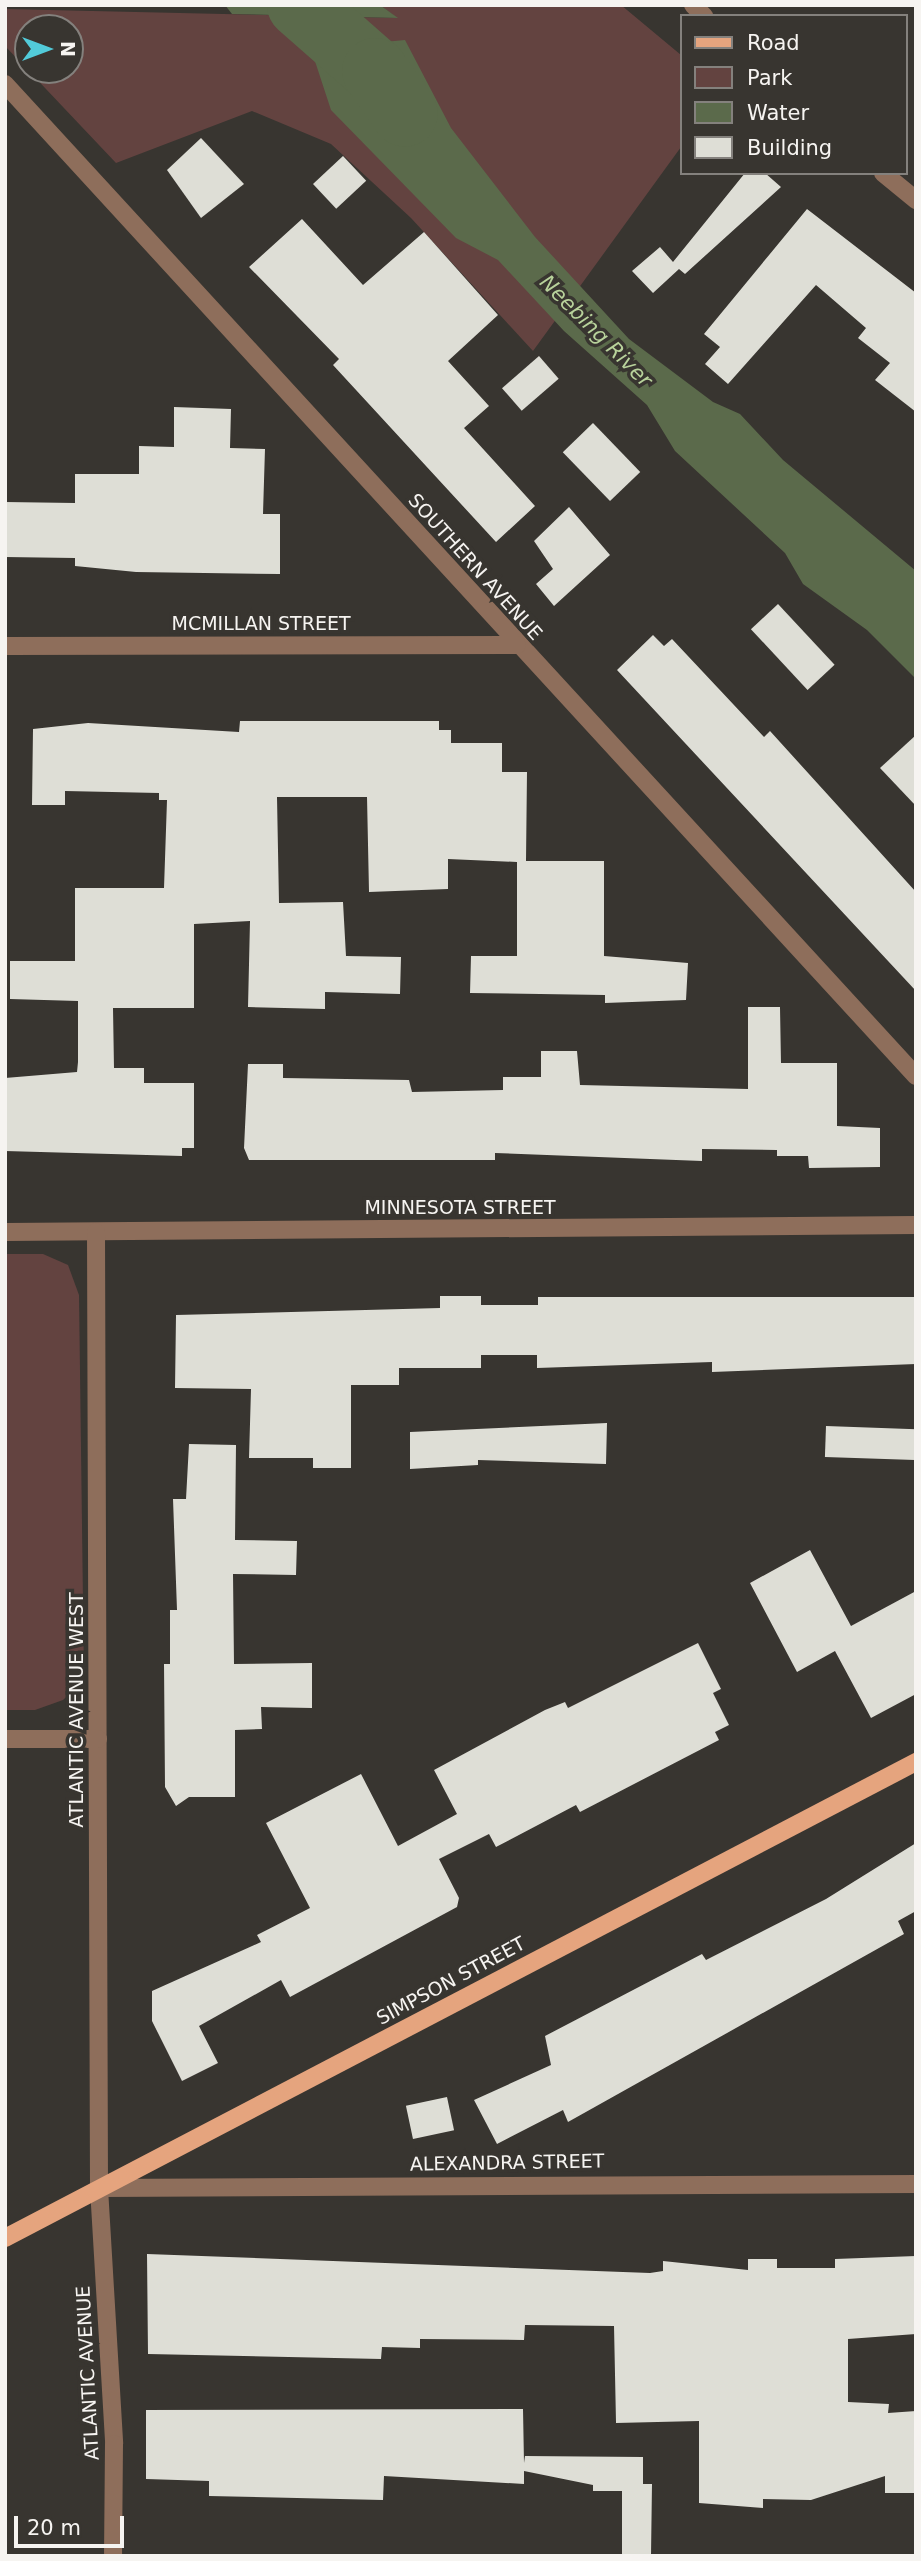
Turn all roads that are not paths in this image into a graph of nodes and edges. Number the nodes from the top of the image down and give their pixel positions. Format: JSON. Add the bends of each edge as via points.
{"nodes":[{"id":1,"x":5,"y":85,"type":"edge"},
{"id":2,"x":885,"y":175,"type":"edge"},
{"id":3,"x":916,"y":200,"type":"edge"},
{"id":4,"x":517,"y":645,"type":"junction"},
{"id":5,"x":5,"y":646,"type":"edge"},
{"id":6,"x":916,"y":1076,"type":"edge"},
{"id":7,"x":916,"y":1225,"type":"edge"},
{"id":8,"x":5,"y":1232,"type":"edge"},
{"id":9,"x":96,"y":1232,"type":"junction"},
{"id":10,"x":5,"y":1739,"type":"edge"},
{"id":11,"x":98,"y":1739,"type":"junction"},
{"id":12,"x":916,"y":1762,"type":"edge"},
{"id":13,"x":916,"y":2184,"type":"edge"},
{"id":14,"x":99,"y":2188,"type":"junction"},
{"id":15,"x":5,"y":2238,"type":"edge"},
{"id":16,"x":113,"y":2556,"type":"edge"}],
"edges":[{"from":1,"to":4,"type":"street","name":"SOUTHERN AVENUE"},
{"from":2,"to":3,"type":"street"},
{"from":4,"to":5,"type":"street","name":"MCMILLAN STREET"},
{"from":4,"to":6,"type":"street","name":"SOUTHERN AVENUE"},
{"from":7,"to":9,"type":"street","name":"MINNESOTA STREET"},
{"from":8,"to":9,"type":"street","name":"MINNESOTA STREET"},
{"from":9,"to":11,"type":"street","name":"ATLANTIC AVENUE WEST"},
{"from":10,"to":11,"type":"street"},
{"from":11,"to":14,"type":"street","name":"ATLANTIC AVENUE WEST"},
{"from":12,"to":14,"type":"main road","name":"SIMPSON STREET"},
{"from":13,"to":14,"type":"street","name":"ALEXANDRA STREET"},
{"from":14,"to":15,"type":"main road","name":"SIMPSON STREET"},
{"from":14,"to":16,"type":"street","name":"ATLANTIC AVENUE","via":[[114,2444]]}]}
